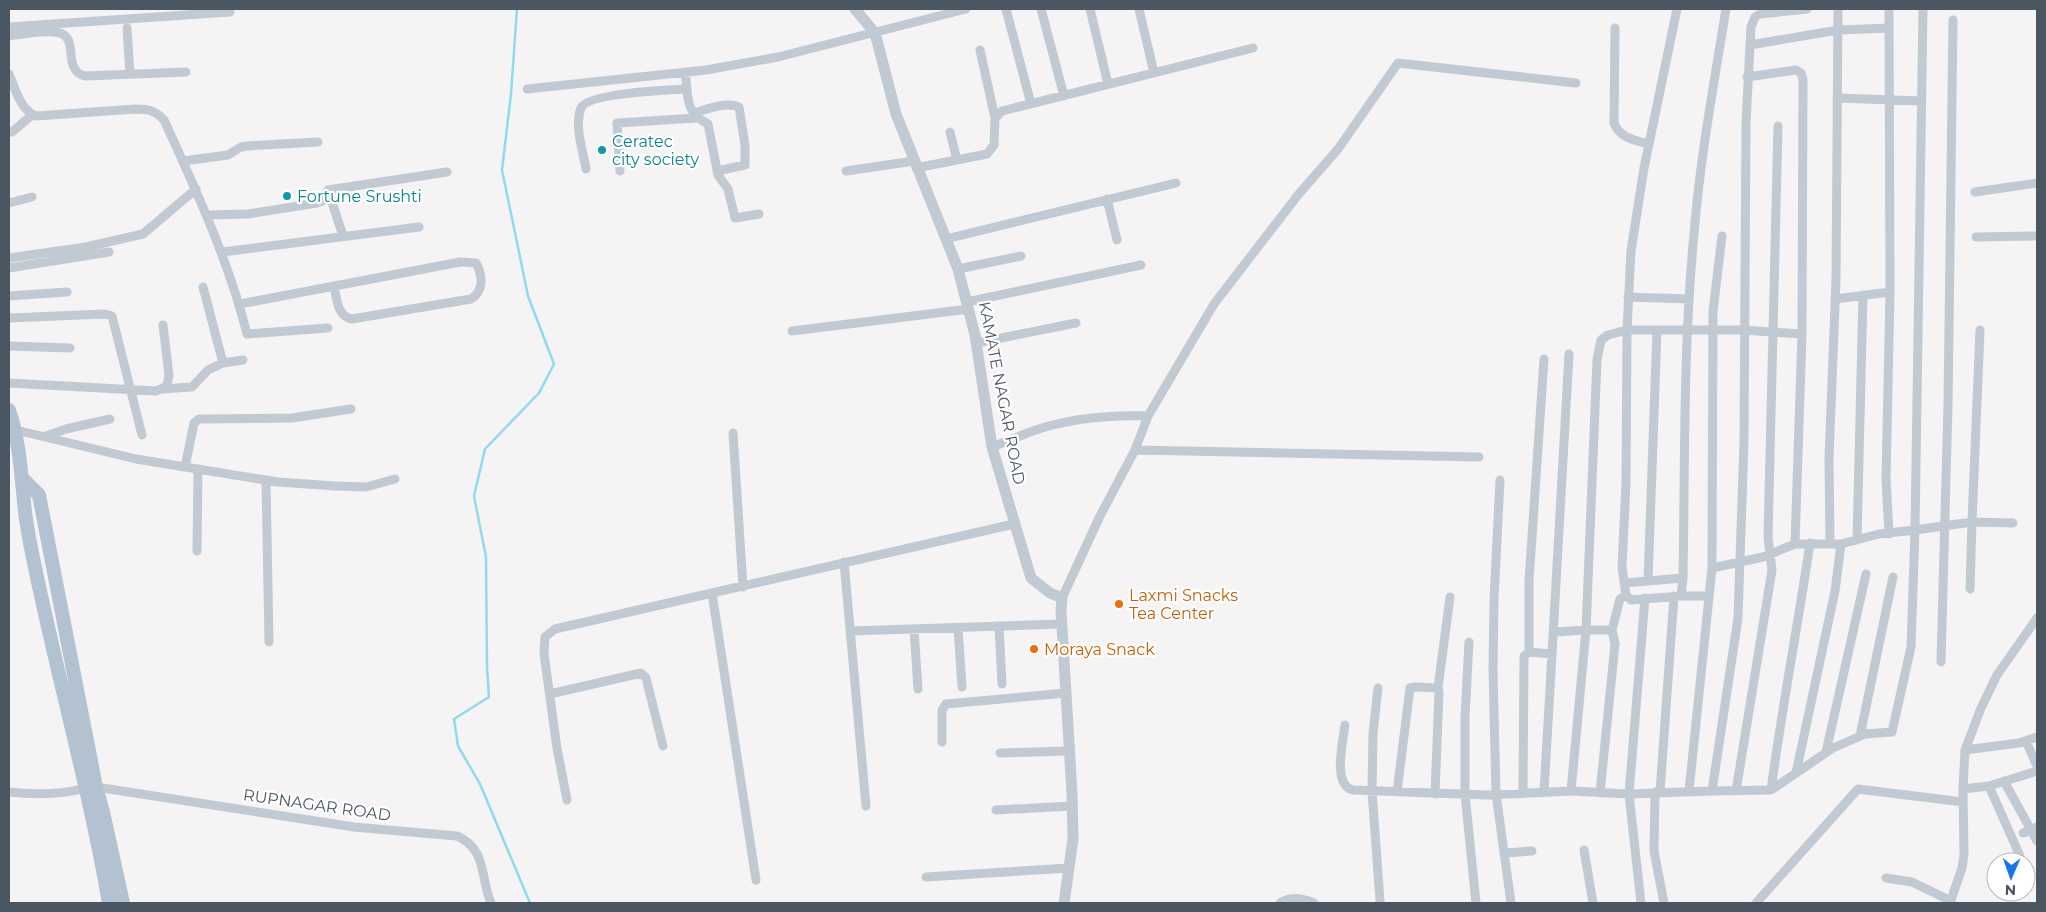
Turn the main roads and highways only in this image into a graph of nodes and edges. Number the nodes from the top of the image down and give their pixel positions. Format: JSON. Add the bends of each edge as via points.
{"nodes":[{"id":1,"x":11,"y":418,"type":"edge"},
{"id":2,"x":91,"y":788,"type":"junction"},
{"id":3,"x":109,"y":903,"type":"edge"},
{"id":4,"x":123,"y":903,"type":"edge"}],
"edges":[{"from":1,"to":2,"type":"main road","via":[[36,576]]},
{"from":2,"to":3,"type":"main road"},
{"from":2,"to":4,"type":"main road","via":[[104,812]]}]}
